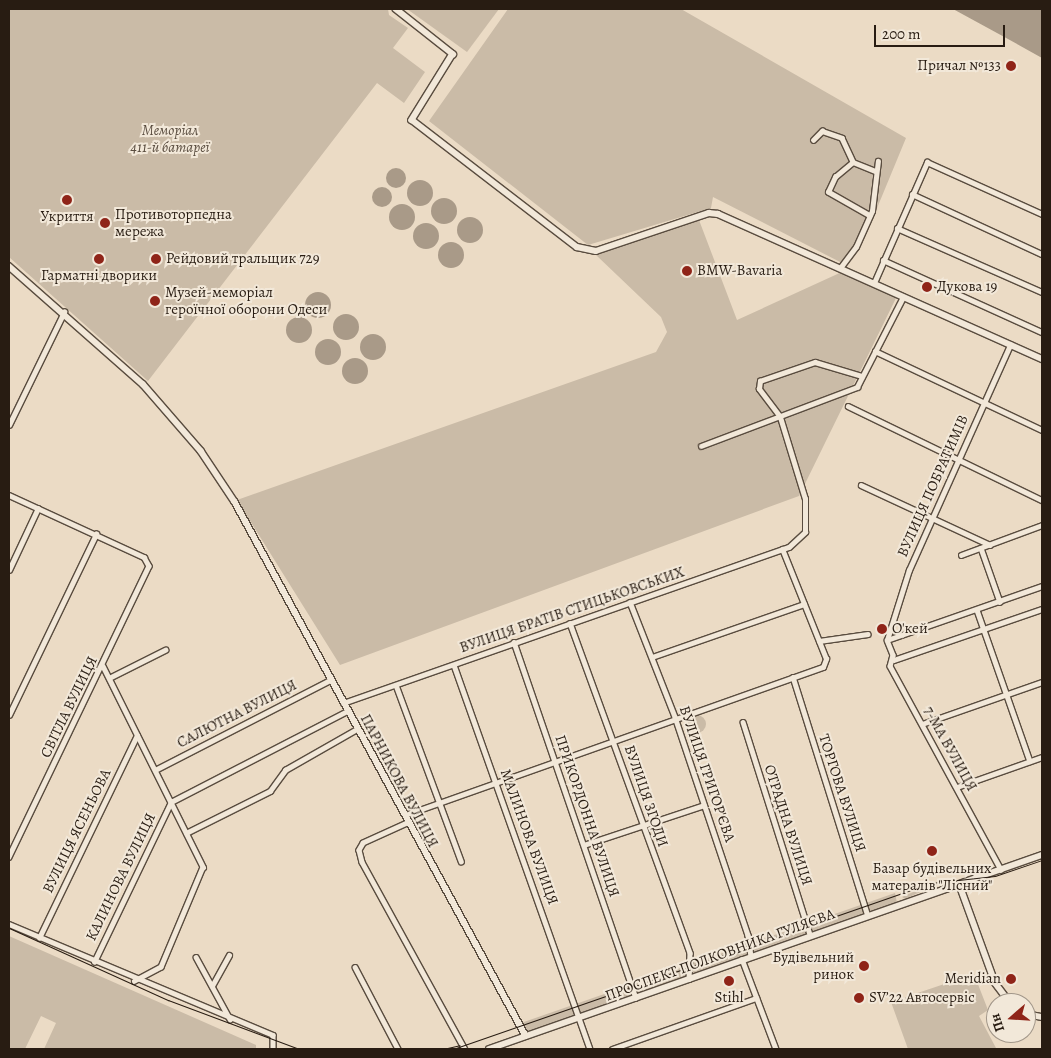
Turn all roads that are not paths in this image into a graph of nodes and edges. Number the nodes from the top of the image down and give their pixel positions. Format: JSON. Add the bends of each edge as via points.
{"nodes":[{"id":1,"x":396,"y":9,"type":"edge"},
{"id":2,"x":813,"y":140,"type":"dead end"},
{"id":3,"x":878,"y":161,"type":"dead end"},
{"id":4,"x":852,"y":162,"type":"junction"},
{"id":5,"x":875,"y":171,"type":"junction"},
{"id":6,"x":912,"y":194,"type":"junction"},
{"id":7,"x":1042,"y":214,"type":"edge"},
{"id":8,"x":870,"y":216,"type":"junction"},
{"id":9,"x":897,"y":228,"type":"junction"},
{"id":10,"x":1042,"y":254,"type":"edge"},
{"id":11,"x":883,"y":260,"type":"junction"},
{"id":12,"x":9,"y":266,"type":"edge"},
{"id":13,"x":840,"y":268,"type":"junction"},
{"id":14,"x":874,"y":283,"type":"junction"},
{"id":15,"x":1042,"y":292,"type":"edge"},
{"id":16,"x":903,"y":297,"type":"junction"},
{"id":17,"x":64,"y":312,"type":"junction"},
{"id":18,"x":1042,"y":332,"type":"edge"},
{"id":19,"x":1010,"y":345,"type":"junction"},
{"id":20,"x":875,"y":352,"type":"junction"},
{"id":21,"x":1042,"y":359,"type":"edge"},
{"id":22,"x":862,"y":376,"type":"junction"},
{"id":23,"x":984,"y":404,"type":"junction"},
{"id":24,"x":848,"y":406,"type":"dead end"},
{"id":25,"x":780,"y":417,"type":"junction"},
{"id":26,"x":9,"y":425,"type":"edge"},
{"id":27,"x":1042,"y":430,"type":"edge"},
{"id":28,"x":701,"y":446,"type":"dead end"},
{"id":29,"x":959,"y":457,"type":"junction"},
{"id":30,"x":861,"y":485,"type":"dead end"},
{"id":31,"x":9,"y":495,"type":"edge"},
{"id":32,"x":1042,"y":500,"type":"edge"},
{"id":33,"x":38,"y":508,"type":"junction"},
{"id":34,"x":933,"y":516,"type":"junction"},
{"id":35,"x":1042,"y":525,"type":"edge"},
{"id":36,"x":96,"y":534,"type":"junction"},
{"id":37,"x":990,"y":544,"type":"junction"},
{"id":38,"x":981,"y":548,"type":"junction"},
{"id":39,"x":782,"y":549,"type":"junction"},
{"id":40,"x":961,"y":555,"type":"dead end"},
{"id":41,"x":9,"y":570,"type":"edge"},
{"id":42,"x":1042,"y":586,"type":"edge"},
{"id":43,"x":630,"y":602,"type":"junction"},
{"id":44,"x":1000,"y":602,"type":"junction"},
{"id":45,"x":804,"y":604,"type":"junction"},
{"id":46,"x":1042,"y":609,"type":"edge"},
{"id":47,"x":977,"y":610,"type":"junction"},
{"id":48,"x":570,"y":623,"type":"junction"},
{"id":49,"x":984,"y":632,"type":"junction"},
{"id":50,"x":868,"y":634,"type":"dead end"},
{"id":51,"x":886,"y":640,"type":"junction"},
{"id":52,"x":819,"y":641,"type":"junction"},
{"id":53,"x":514,"y":642,"type":"junction"},
{"id":54,"x":165,"y":650,"type":"dead end"},
{"id":55,"x":652,"y":657,"type":"junction"},
{"id":56,"x":894,"y":660,"type":"junction"},
{"id":57,"x":454,"y":664,"type":"junction"},
{"id":58,"x":103,"y":666,"type":"junction"},
{"id":59,"x":793,"y":677,"type":"junction"},
{"id":60,"x":109,"y":678,"type":"junction"},
{"id":61,"x":330,"y":680,"type":"junction"},
{"id":62,"x":1042,"y":682,"type":"edge"},
{"id":63,"x":396,"y":685,"type":"junction"},
{"id":64,"x":1006,"y":694,"type":"junction"},
{"id":65,"x":343,"y":703,"type":"junction"},
{"id":66,"x":347,"y":711,"type":"junction"},
{"id":67,"x":9,"y":715,"type":"edge"},
{"id":68,"x":675,"y":717,"type":"junction"},
{"id":69,"x":742,"y":722,"type":"dead end"},
{"id":70,"x":922,"y":724,"type":"junction"},
{"id":71,"x":357,"y":729,"type":"junction"},
{"id":72,"x":137,"y":735,"type":"junction"},
{"id":73,"x":614,"y":739,"type":"junction"},
{"id":74,"x":1042,"y":757,"type":"edge"},
{"id":75,"x":554,"y":760,"type":"junction"},
{"id":76,"x":1030,"y":761,"type":"junction"},
{"id":77,"x":154,"y":770,"type":"junction"},
{"id":78,"x":495,"y":782,"type":"junction"},
{"id":79,"x":957,"y":787,"type":"junction"},
{"id":80,"x":170,"y":802,"type":"junction"},
{"id":81,"x":440,"y":802,"type":"junction"},
{"id":82,"x":704,"y":805,"type":"junction"},
{"id":83,"x":403,"y":816,"type":"junction"},
{"id":84,"x":407,"y":823,"type":"junction"},
{"id":85,"x":642,"y":827,"type":"junction"},
{"id":86,"x":186,"y":833,"type":"junction"},
{"id":87,"x":584,"y":845,"type":"junction"},
{"id":88,"x":1042,"y":855,"type":"edge"},
{"id":89,"x":9,"y":857,"type":"edge"},
{"id":90,"x":461,"y":861,"type":"dead end"},
{"id":91,"x":1001,"y":870,"type":"junction"},
{"id":92,"x":959,"y":884,"type":"junction"},
{"id":93,"x":868,"y":916,"type":"junction"},
{"id":94,"x":9,"y":924,"type":"edge"},
{"id":95,"x":810,"y":936,"type":"junction"},
{"id":96,"x":39,"y":938,"type":"junction"},
{"id":97,"x":229,"y":955,"type":"dead end"},
{"id":98,"x":751,"y":956,"type":"junction"},
{"id":99,"x":196,"y":957,"type":"dead end"},
{"id":100,"x":742,"y":960,"type":"junction"},
{"id":101,"x":94,"y":962,"type":"junction"},
{"id":102,"x":355,"y":967,"type":"dead end"},
{"id":103,"x":689,"y":979,"type":"junction"},
{"id":104,"x":135,"y":981,"type":"junction"},
{"id":105,"x":212,"y":986,"type":"junction"},
{"id":106,"x":1002,"y":993,"type":"edge"},
{"id":107,"x":636,"y":998,"type":"junction"},
{"id":108,"x":756,"y":998,"type":"junction"},
{"id":109,"x":580,"y":1018,"type":"junction"},
{"id":110,"x":230,"y":1019,"type":"junction"},
{"id":111,"x":526,"y":1036,"type":"junction"},
{"id":112,"x":273,"y":1049,"type":"edge"},
{"id":113,"x":398,"y":1049,"type":"edge"},
{"id":114,"x":465,"y":1049,"type":"edge"},
{"id":115,"x":489,"y":1049,"type":"edge"},
{"id":116,"x":590,"y":1049,"type":"edge"},
{"id":117,"x":612,"y":1049,"type":"edge"},
{"id":118,"x":776,"y":1049,"type":"edge"}],
"edges":[{"from":1,"to":13,"type":"street","via":[[453,54],[412,120],[583,250],[605,249],[709,213]]},
{"from":2,"to":4,"type":"street","via":[[822,131],[842,138]]},
{"from":3,"to":5,"type":"street"},
{"from":4,"to":5,"type":"street"},
{"from":4,"to":8,"type":"street","via":[[833,179],[828,194]]},
{"from":5,"to":8,"type":"street","via":[[880,173]]},
{"from":6,"to":7,"type":"street","via":[[927,162]]},
{"from":6,"to":9,"type":"street"},
{"from":6,"to":10,"type":"street"},
{"from":8,"to":13,"type":"street"},
{"from":9,"to":11,"type":"street"},
{"from":9,"to":15,"type":"street"},
{"from":11,"to":14,"type":"street"},
{"from":11,"to":18,"type":"street"},
{"from":12,"to":17,"type":"street","name":"ПАРНИКОВА ВУЛИЦЯ"},
{"from":13,"to":14,"type":"street"},
{"from":14,"to":16,"type":"street"},
{"from":16,"to":19,"type":"street"},
{"from":16,"to":20,"type":"street"},
{"from":17,"to":26,"type":"street"},
{"from":17,"to":61,"type":"street","name":"ПАРНИКОВА ВУЛИЦЯ","via":[[143,384],[180,426],[232,498]]},
{"from":19,"to":21,"type":"street"},
{"from":19,"to":23,"type":"street","name":"ВУЛИЦЯ ПОБРАТИМІВ"},
{"from":20,"to":22,"type":"street"},
{"from":20,"to":23,"type":"street"},
{"from":22,"to":25,"type":"street","via":[[857,387]]},
{"from":22,"to":25,"type":"street","via":[[815,362],[764,379],[760,389]]},
{"from":23,"to":27,"type":"street"},
{"from":23,"to":29,"type":"street","name":"ВУЛИЦЯ ПОБРАТИМІВ"},
{"from":24,"to":29,"type":"street"},
{"from":25,"to":28,"type":"street"},
{"from":25,"to":39,"type":"street","name":"ВУЛИЦЯ БРАТІВ СТИЦЬКОВСЬКИХ","via":[[805,499],[805,532]]},
{"from":29,"to":32,"type":"street"},
{"from":29,"to":34,"type":"street","name":"ВУЛИЦЯ ПОБРАТИМІВ"},
{"from":30,"to":34,"type":"street"},
{"from":31,"to":33,"type":"street"},
{"from":33,"to":36,"type":"street"},
{"from":33,"to":41,"type":"street"},
{"from":34,"to":37,"type":"street"},
{"from":34,"to":51,"type":"street","name":"ВУЛИЦЯ ПОБРАТИМІВ"},
{"from":35,"to":37,"type":"street"},
{"from":36,"to":58,"type":"street","name":"СВІТЛА ВУЛИЦЯ","via":[[144,557],[150,566]]},
{"from":36,"to":67,"type":"street"},
{"from":37,"to":38,"type":"street"},
{"from":38,"to":40,"type":"street"},
{"from":38,"to":44,"type":"street"},
{"from":39,"to":43,"type":"street","name":"ВУЛИЦЯ БРАТІВ СТИЦЬКОВСЬКИХ"},
{"from":39,"to":45,"type":"street"},
{"from":42,"to":44,"type":"street"},
{"from":43,"to":48,"type":"street","name":"ВУЛИЦЯ БРАТІВ СТИЦЬКОВСЬКИХ"},
{"from":43,"to":55,"type":"street","name":"ВУЛИЦЯ ГРИГОР'ЄВА"},
{"from":44,"to":47,"type":"street"},
{"from":45,"to":52,"type":"street"},
{"from":45,"to":55,"type":"street"},
{"from":46,"to":49,"type":"street"},
{"from":47,"to":49,"type":"street"},
{"from":47,"to":51,"type":"street"},
{"from":48,"to":53,"type":"street","name":"ВУЛИЦЯ БРАТІВ СТИЦЬКОВСЬКИХ"},
{"from":48,"to":73,"type":"street","name":"ВУЛИЦЯ ЗГОДИ"},
{"from":49,"to":56,"type":"street"},
{"from":49,"to":64,"type":"street"},
{"from":50,"to":52,"type":"street"},
{"from":51,"to":56,"type":"street","name":"7-МА ВУЛИЦЯ"},
{"from":52,"to":59,"type":"street","via":[[826,664]]},
{"from":53,"to":57,"type":"street","name":"ВУЛИЦЯ БРАТІВ СТИЦЬКОВСЬКИХ"},
{"from":53,"to":75,"type":"street","name":"ПРИКОРДОННА ВУЛИЦЯ"},
{"from":54,"to":60,"type":"street"},
{"from":55,"to":68,"type":"street","name":"ВУЛИЦЯ ГРИГОР'ЄВА"},
{"from":56,"to":70,"type":"street","name":"7-МА ВУЛИЦЯ","via":[[890,666]]},
{"from":57,"to":63,"type":"street","name":"ВУЛИЦЯ БРАТІВ СТИЦЬКОВСЬКИХ"},
{"from":57,"to":78,"type":"street","name":"МАЛИНОВА ВУЛИЦЯ"},
{"from":58,"to":60,"type":"street"},
{"from":58,"to":89,"type":"street","name":"СВІТЛА ВУЛИЦЯ"},
{"from":59,"to":68,"type":"street"},
{"from":59,"to":93,"type":"street","name":"ТОРГОВА ВУЛИЦЯ"},
{"from":60,"to":72,"type":"street"},
{"from":61,"to":65,"type":"street","name":"ПАРНИКОВА ВУЛИЦЯ"},
{"from":61,"to":77,"type":"street","name":"САЛЮТНА ВУЛИЦЯ"},
{"from":62,"to":64,"type":"street"},
{"from":63,"to":65,"type":"street","name":"ВУЛИЦЯ БРАТІВ СТИЦЬКОВСЬКИХ"},
{"from":63,"to":81,"type":"street"},
{"from":64,"to":70,"type":"street"},
{"from":64,"to":76,"type":"street"},
{"from":65,"to":66,"type":"street","name":"ПАРНИКОВА ВУЛИЦЯ"},
{"from":66,"to":71,"type":"street","name":"ПАРНИКОВА ВУЛИЦЯ"},
{"from":66,"to":80,"type":"street"},
{"from":68,"to":73,"type":"street"},
{"from":68,"to":82,"type":"street","name":"ВУЛИЦЯ ГРИГОР'ЄВА"},
{"from":69,"to":95,"type":"street","name":"ОТРАДНА ВУЛИЦЯ"},
{"from":70,"to":79,"type":"street","name":"7-МА ВУЛИЦЯ"},
{"from":71,"to":83,"type":"street","name":"ПАРНИКОВА ВУЛИЦЯ"},
{"from":71,"to":86,"type":"street","via":[[285,770],[270,791]]},
{"from":72,"to":77,"type":"street"},
{"from":72,"to":96,"type":"street","name":"ВУЛИЦЯ ЯСЕНЬОВА"},
{"from":73,"to":75,"type":"street"},
{"from":73,"to":85,"type":"street","name":"ВУЛИЦЯ ЗГОДИ"},
{"from":74,"to":76,"type":"street"},
{"from":75,"to":78,"type":"street"},
{"from":75,"to":87,"type":"street","name":"ПРИКОРДОННА ВУЛИЦЯ"},
{"from":76,"to":79,"type":"street"},
{"from":77,"to":80,"type":"street"},
{"from":78,"to":81,"type":"street"},
{"from":78,"to":109,"type":"street","name":"МАЛИНОВА ВУЛИЦЯ"},
{"from":79,"to":91,"type":"street","name":"7-МА ВУЛИЦЯ"},
{"from":80,"to":86,"type":"street"},
{"from":80,"to":101,"type":"street","name":"КАЛИНОВА ВУЛИЦЯ"},
{"from":81,"to":83,"type":"street"},
{"from":81,"to":90,"type":"street"},
{"from":82,"to":85,"type":"street"},
{"from":82,"to":98,"type":"street","name":"ВУЛИЦЯ ГРИГОР'ЄВА","via":[[748,935]]},
{"from":83,"to":84,"type":"street","name":"ПАРНИКОВА ВУЛИЦЯ"},
{"from":84,"to":111,"type":"street","name":"ПАРНИКОВА ВУЛИЦЯ"},
{"from":84,"to":114,"type":"street","via":[[363,843],[359,850],[362,862]]},
{"from":85,"to":87,"type":"street"},
{"from":85,"to":103,"type":"street","name":"ВУЛИЦЯ ЗГОДИ","via":[[690,953]]},
{"from":86,"to":104,"type":"street","via":[[203,871],[161,967]]},
{"from":87,"to":107,"type":"street","name":"ПРИКОРДОННА ВУЛИЦЯ"},
{"from":88,"to":91,"type":"street"},
{"from":91,"to":92,"type":"street"},
{"from":92,"to":93,"type":"main road","name":"ПРОСПЕКТ ПОЛКОВНИКА ГУЛЯЄВА"},
{"from":92,"to":106,"type":"main road","via":[[995,983]]},
{"from":93,"to":95,"type":"main road","name":"ПРОСПЕКТ ПОЛКОВНИКА ГУЛЯЄВА"},
{"from":94,"to":96,"type":"street"},
{"from":95,"to":98,"type":"main road","name":"ПРОСПЕКТ ПОЛКОВНИКА ГУЛЯЄВА"},
{"from":96,"to":101,"type":"street"},
{"from":97,"to":105,"type":"street"},
{"from":98,"to":100,"type":"main road","name":"ПРОСПЕКТ ПОЛКОВНИКА ГУЛЯЄВА"},
{"from":99,"to":105,"type":"street"},
{"from":100,"to":103,"type":"main road","name":"ПРОСПЕКТ ПОЛКОВНИКА ГУЛЯЄВА"},
{"from":100,"to":108,"type":"street"},
{"from":101,"to":104,"type":"street"},
{"from":102,"to":113,"type":"street"},
{"from":103,"to":107,"type":"main road","name":"ПРОСПЕКТ ПОЛКОВНИКА ГУЛЯЄВА"},
{"from":104,"to":110,"type":"street"},
{"from":105,"to":110,"type":"street"},
{"from":107,"to":109,"type":"main road","name":"ПРОСПЕКТ ПОЛКОВНИКА ГУЛЯЄВА"},
{"from":108,"to":117,"type":"street"},
{"from":108,"to":118,"type":"street"},
{"from":109,"to":111,"type":"main road","name":"ПРОСПЕКТ ПОЛКОВНИКА ГУЛЯЄВА"},
{"from":109,"to":116,"type":"street","name":"МАЛИНОВА ВУЛИЦЯ"},
{"from":110,"to":112,"type":"street","via":[[273,1035]]},
{"from":111,"to":115,"type":"main road","name":"ПРОСПЕКТ ПОЛКОВНИКА ГУЛЯЄВА"}]}
